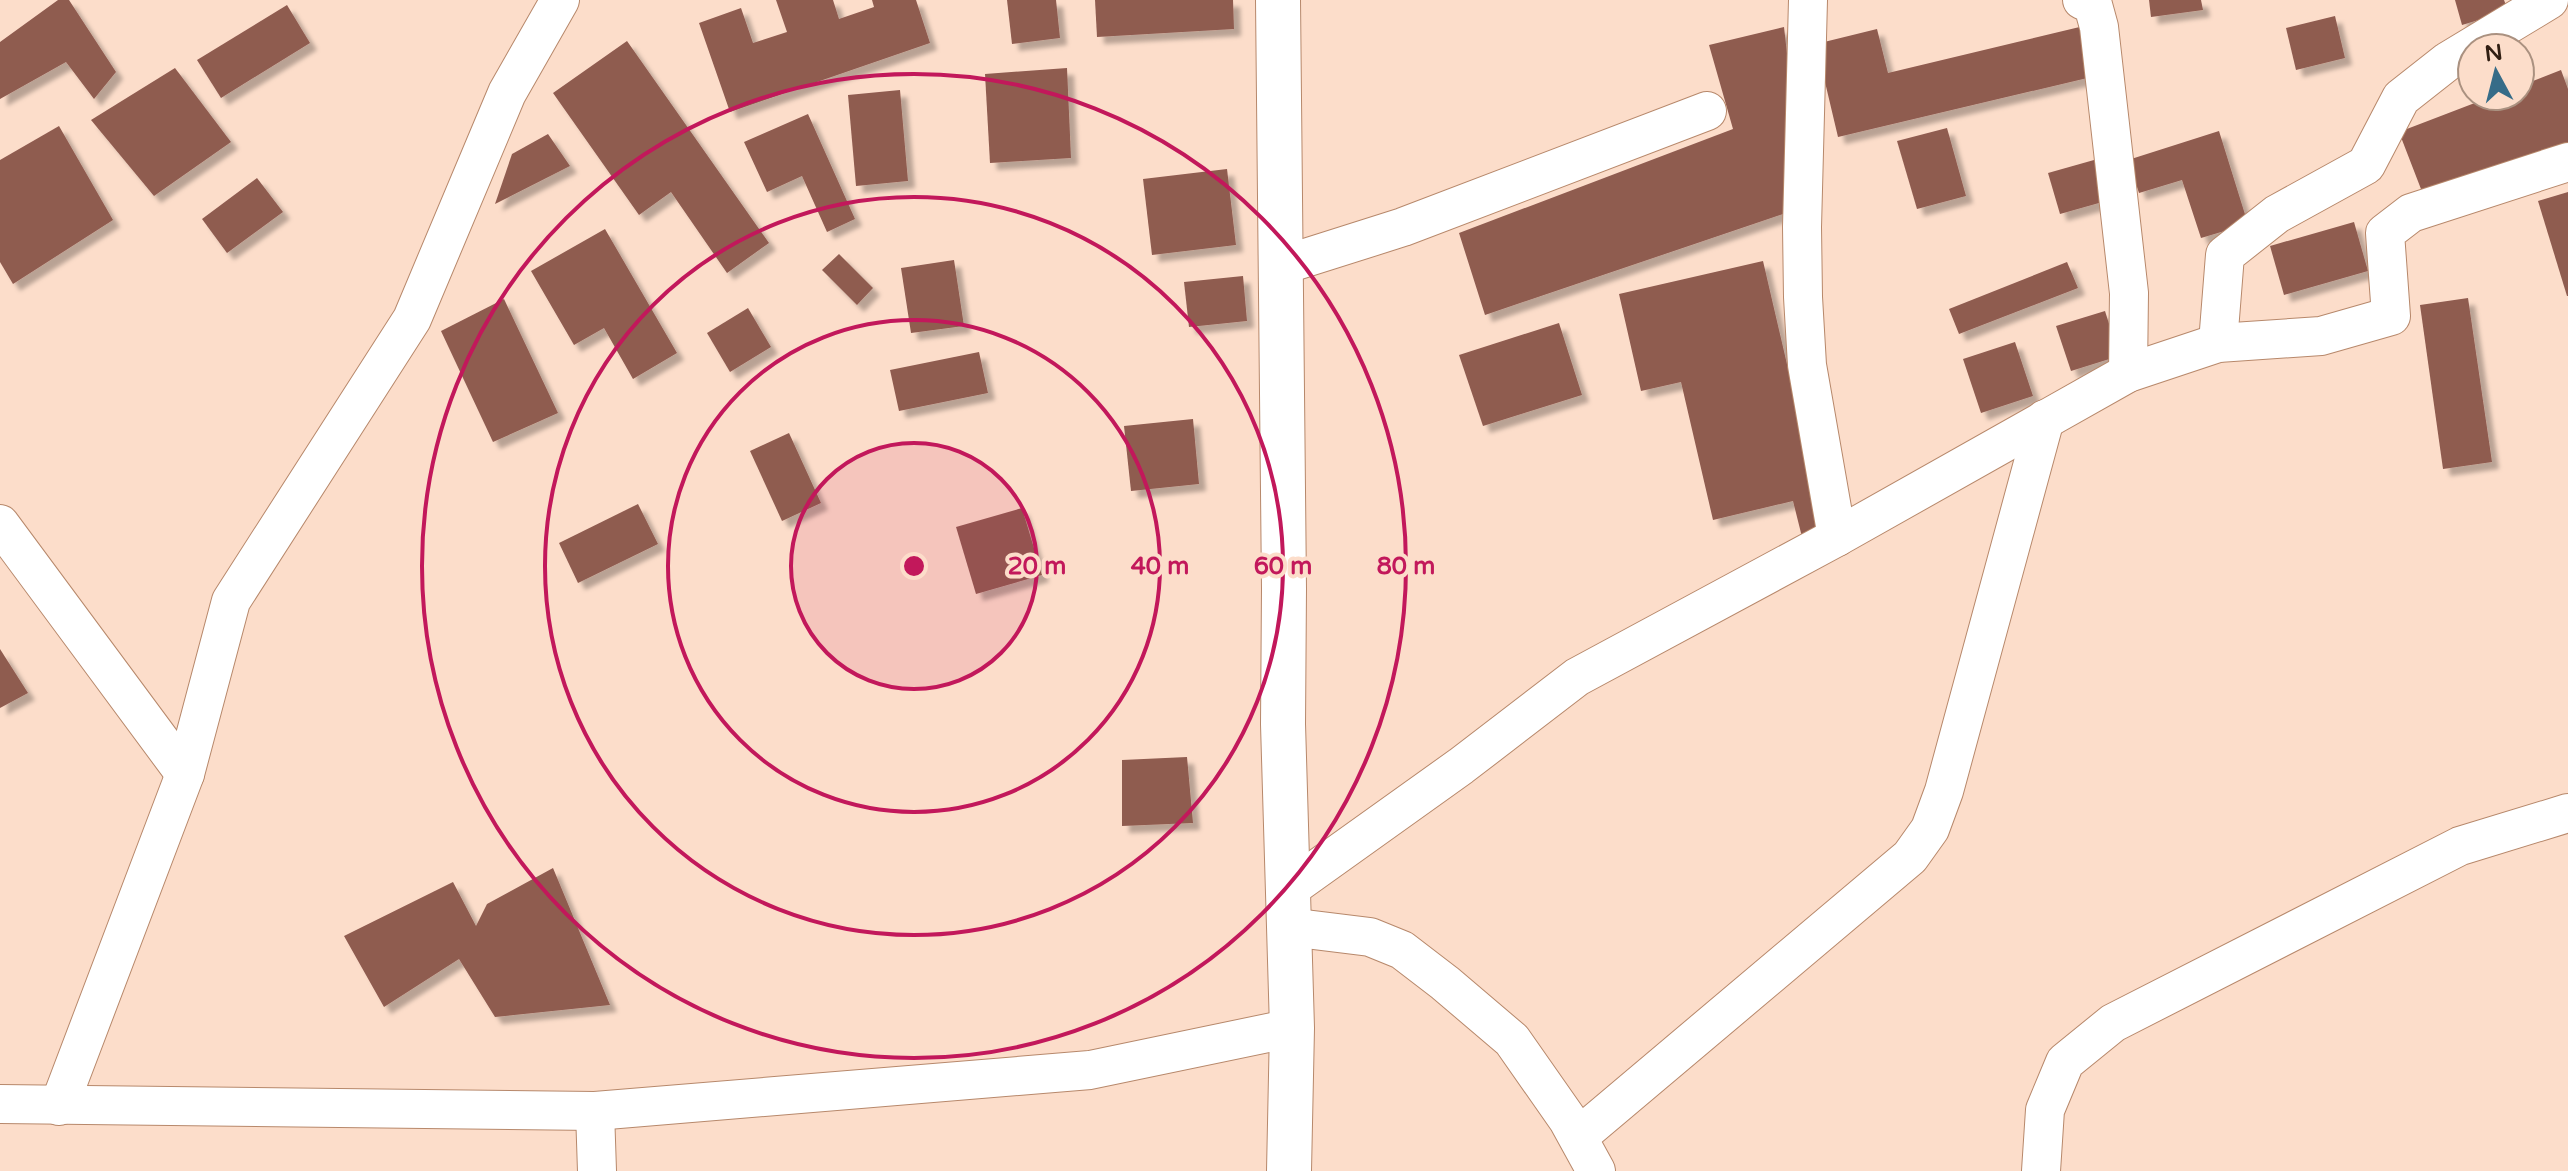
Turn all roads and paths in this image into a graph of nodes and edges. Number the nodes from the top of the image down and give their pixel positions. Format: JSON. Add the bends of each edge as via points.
{"nodes":[{"id":1,"x":560,"y":0,"type":"edge"},
{"id":2,"x":1278,"y":0,"type":"edge"},
{"id":3,"x":1808,"y":0,"type":"edge"},
{"id":4,"x":2082,"y":0,"type":"edge"},
{"id":5,"x":2549,"y":0,"type":"edge"},
{"id":6,"x":1707,"y":111,"type":"dead end"},
{"id":7,"x":2568,"y":162,"type":"edge"},
{"id":8,"x":1280,"y":266,"type":"junction"},
{"id":9,"x":2218,"y":343,"type":"junction"},
{"id":10,"x":2128,"y":373,"type":"junction"},
{"id":11,"x":2045,"y":419,"type":"junction"},
{"id":12,"x":0,"y":524,"type":"edge"},
{"id":13,"x":1837,"y":537,"type":"junction"},
{"id":14,"x":185,"y":774,"type":"junction"},
{"id":15,"x":2568,"y":813,"type":"edge"},
{"id":16,"x":1289,"y":908,"type":"junction"},
{"id":17,"x":1292,"y":1028,"type":"junction"},
{"id":18,"x":0,"y":1104,"type":"edge"},
{"id":19,"x":59,"y":1106,"type":"junction"},
{"id":20,"x":595,"y":1111,"type":"junction"},
{"id":21,"x":1578,"y":1137,"type":"junction"},
{"id":22,"x":597,"y":1171,"type":"edge"},
{"id":23,"x":1289,"y":1171,"type":"edge"},
{"id":24,"x":1596,"y":1171,"type":"edge"},
{"id":25,"x":2041,"y":1171,"type":"edge"}],
"edges":[{"from":1,"to":14,"type":"street","via":[[507,93],[412,319],[231,601]]},
{"from":2,"to":8,"type":"street"},
{"from":3,"to":13,"type":"street","via":[[1803,297],[1807,365]]},
{"from":4,"to":10,"type":"street","via":[[2093,5],[2101,42],[2129,293]]},
{"from":5,"to":9,"type":"street","via":[[2448,61],[2401,98],[2366,165],[2277,214],[2225,255]]},
{"from":6,"to":8,"type":"street","via":[[1403,227]]},
{"from":7,"to":9,"type":"street","via":[[2411,213],[2385,233],[2391,316],[2321,336]]},
{"from":8,"to":16,"type":"street"},
{"from":9,"to":10,"type":"street"},
{"from":10,"to":11,"type":"street"},
{"from":11,"to":13,"type":"street"},
{"from":11,"to":21,"type":"street","via":[[1930,829],[1910,857]]},
{"from":12,"to":14,"type":"street"},
{"from":13,"to":16,"type":"street","via":[[1577,677]]},
{"from":14,"to":19,"type":"street"},
{"from":15,"to":25,"type":"street","via":[[2460,846],[2113,1023],[2065,1062],[2045,1110]]},
{"from":16,"to":17,"type":"street"},
{"from":16,"to":21,"type":"street","via":[[1402,950],[1445,983],[1512,1040]]},
{"from":17,"to":20,"type":"street","via":[[1090,1070]]},
{"from":17,"to":23,"type":"street"},
{"from":18,"to":19,"type":"street"},
{"from":19,"to":20,"type":"street"},
{"from":20,"to":22,"type":"street"},
{"from":21,"to":24,"type":"street"}]}
